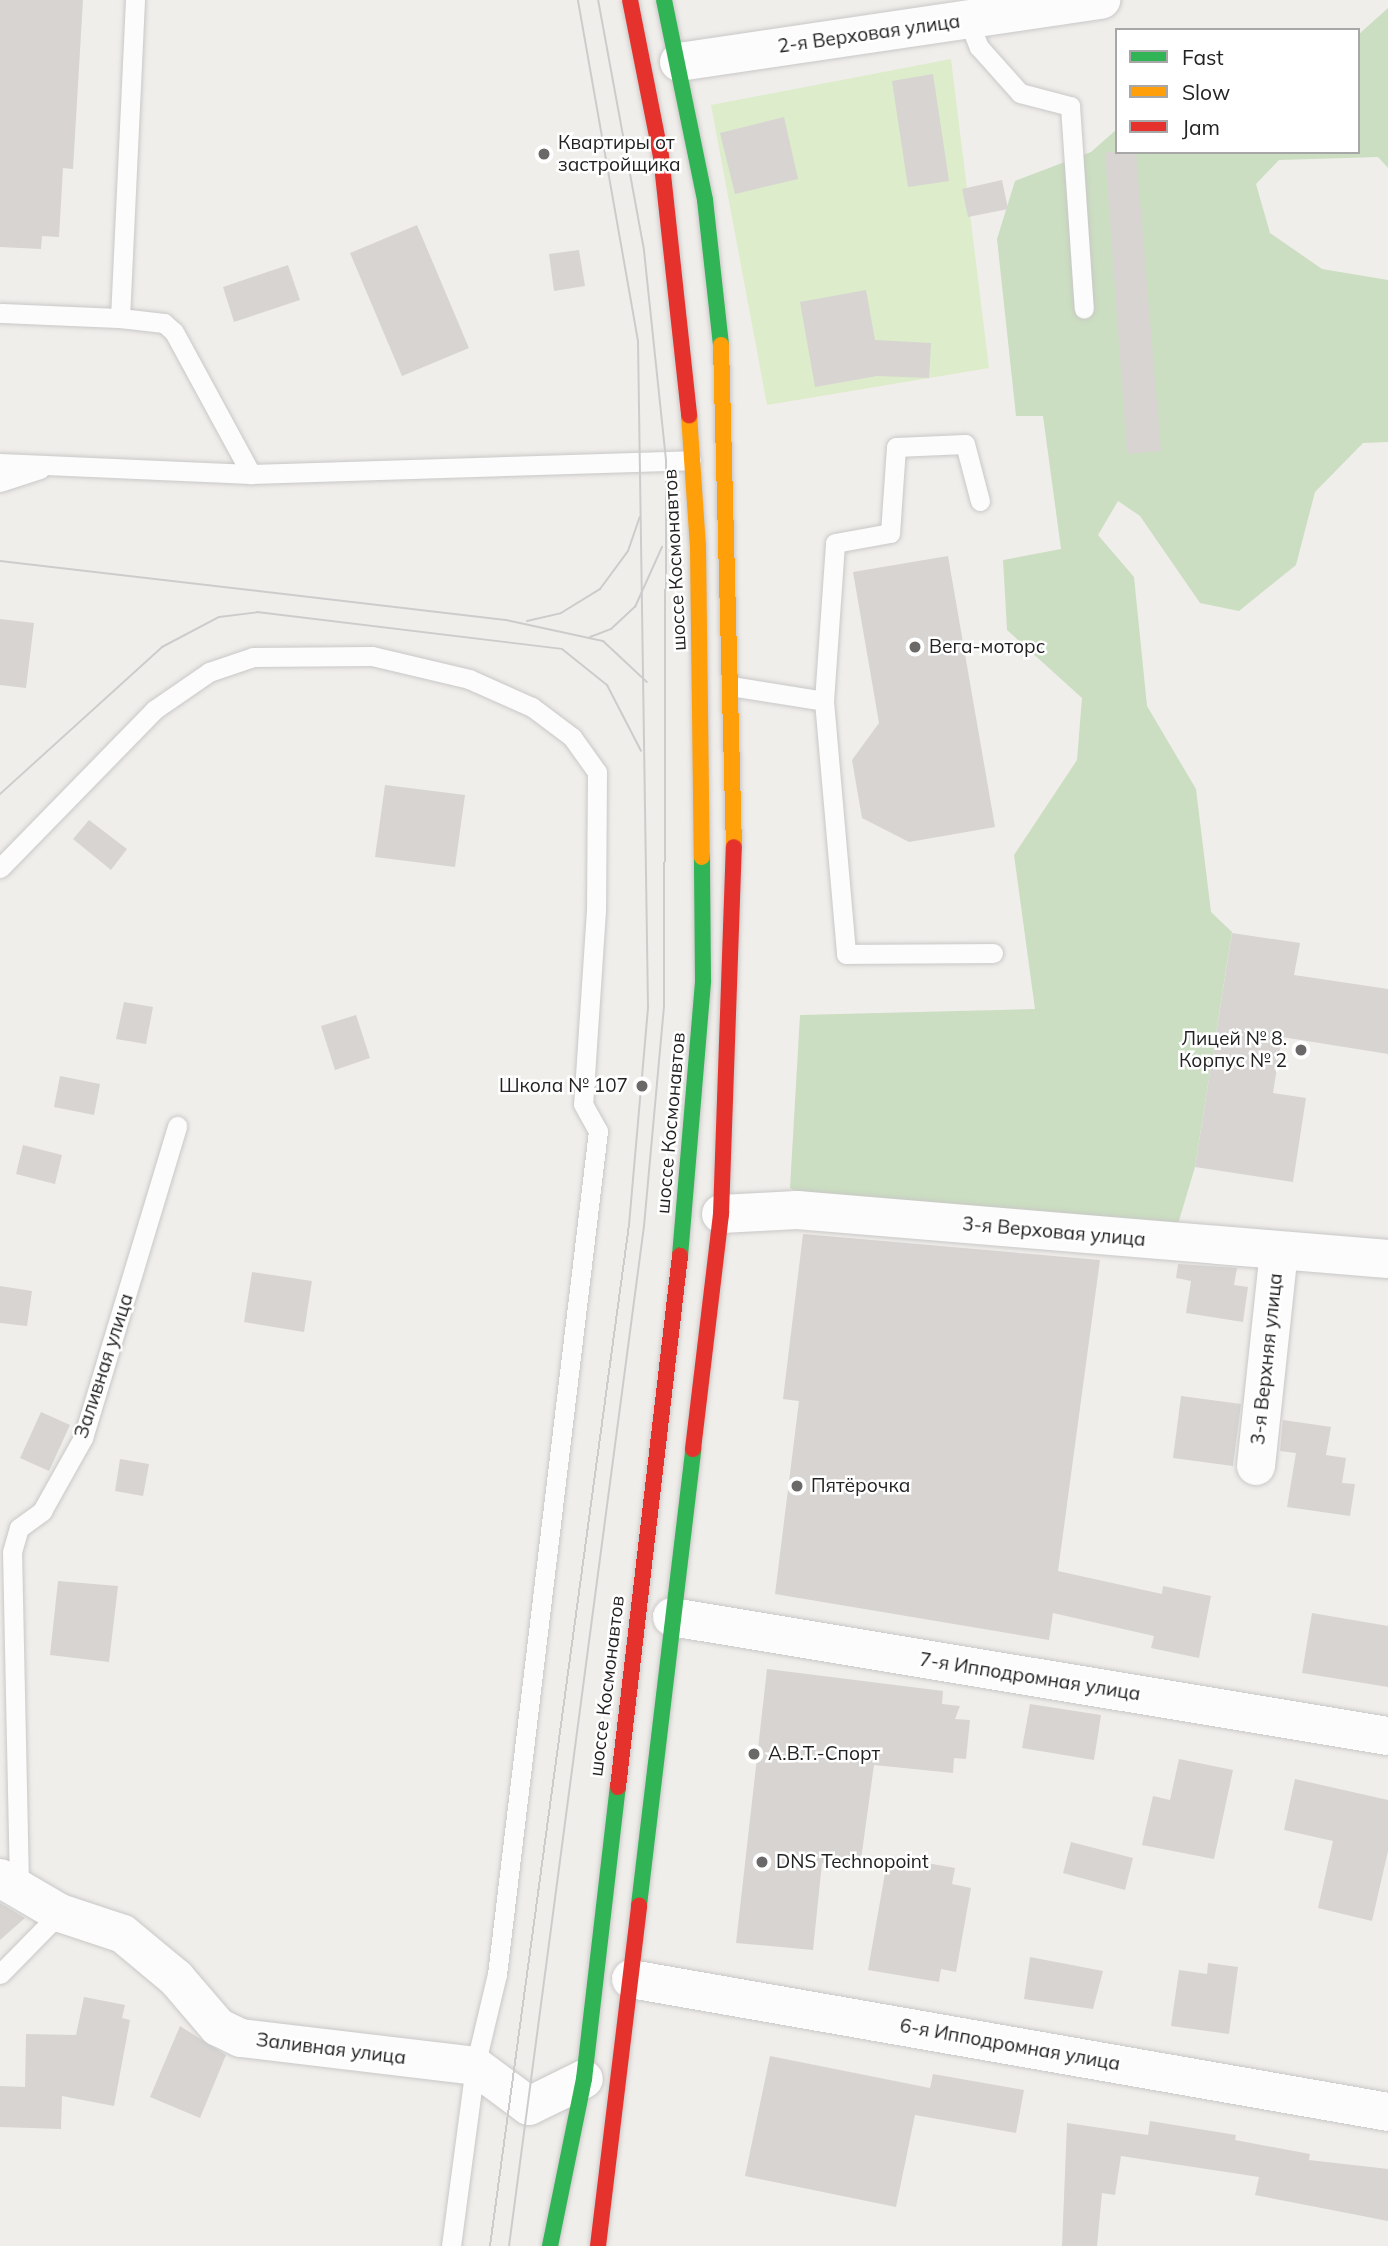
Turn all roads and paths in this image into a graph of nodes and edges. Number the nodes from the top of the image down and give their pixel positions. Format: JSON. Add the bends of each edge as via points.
{"nodes":[{"id":1,"x":135,"y":0,"type":"edge"},
{"id":2,"x":630,"y":0,"type":"edge"},
{"id":3,"x":664,"y":0,"type":"edge"},
{"id":4,"x":1101,"y":0,"type":"edge"},
{"id":5,"x":968,"y":19,"type":"junction"},
{"id":6,"x":679,"y":62,"type":"junction"},
{"id":7,"x":1084,"y":309,"type":"dead end"},
{"id":8,"x":0,"y":313,"type":"edge"},
{"id":9,"x":120,"y":318,"type":"junction"},
{"id":10,"x":691,"y":460,"type":"junction"},
{"id":11,"x":0,"y":463,"type":"edge"},
{"id":12,"x":54,"y":464,"type":"junction"},
{"id":13,"x":251,"y":474,"type":"junction"},
{"id":14,"x":0,"y":482,"type":"edge"},
{"id":15,"x":980,"y":501,"type":"dead end"},
{"id":16,"x":737,"y":687,"type":"junction"},
{"id":17,"x":824,"y":701,"type":"junction"},
{"id":18,"x":0,"y":867,"type":"edge"},
{"id":19,"x":993,"y":953,"type":"dead end"},
{"id":20,"x":177,"y":1126,"type":"dead end"},
{"id":21,"x":721,"y":1214,"type":"junction"},
{"id":22,"x":1279,"y":1252,"type":"junction"},
{"id":23,"x":1388,"y":1259,"type":"edge"},
{"id":24,"x":1256,"y":1466,"type":"dead end"},
{"id":25,"x":672,"y":1617,"type":"junction"},
{"id":26,"x":1388,"y":1736,"type":"edge"},
{"id":27,"x":9,"y":1881,"type":"edge"},
{"id":28,"x":60,"y":1913,"type":"junction"},
{"id":29,"x":0,"y":1975,"type":"edge"},
{"id":30,"x":631,"y":1979,"type":"junction"},
{"id":31,"x":475,"y":2066,"type":"junction"},
{"id":32,"x":583,"y":2079,"type":"junction"},
{"id":33,"x":1388,"y":2112,"type":"edge"},
{"id":34,"x":451,"y":2246,"type":"edge"},
{"id":35,"x":550,"y":2246,"type":"edge"},
{"id":36,"x":598,"y":2246,"type":"edge"}],
"edges":[{"from":1,"to":9,"type":"lane"},
{"from":2,"to":10,"type":"main road","name":"шоссе Космонавтов","via":[[662,167]]},
{"from":3,"to":6,"type":"main road"},
{"from":4,"to":5,"type":"street","name":"2-я Верховая улица"},
{"from":5,"to":6,"type":"street","name":"2-я Верховая улица"},
{"from":5,"to":7,"type":"lane","via":[[979,47],[1020,93],[1070,106]]},
{"from":6,"to":16,"type":"main road","via":[[721,335]]},
{"from":8,"to":9,"type":"lane"},
{"from":9,"to":13,"type":"lane","via":[[164,323],[174,332]]},
{"from":10,"to":13,"type":"lane"},
{"from":10,"to":32,"type":"main road","name":"шоссе Космонавтов","via":[[700,627],[699,1060]]},
{"from":11,"to":12,"type":"lane"},
{"from":12,"to":13,"type":"lane"},
{"from":12,"to":14,"type":"lane"},
{"from":15,"to":17,"type":"lane","via":[[965,444],[896,447],[890,533],[835,543]]},
{"from":16,"to":17,"type":"lane"},
{"from":16,"to":21,"type":"main road"},
{"from":17,"to":19,"type":"lane","via":[[846,954]]},
{"from":18,"to":31,"type":"lane","via":[[154,710],[209,672],[253,657],[345,653],[469,679],[532,707],[572,737],[597,772],[596,910],[583,1104],[598,1131],[496,1974]]},
{"from":20,"to":27,"type":"lane","name":"Заливная улица","via":[[83,1438],[42,1511],[19,1528],[12,1552]]},
{"from":21,"to":22,"type":"street","name":"3-я Верховая улица","via":[[797,1210]]},
{"from":21,"to":25,"type":"main road"},
{"from":22,"to":23,"type":"street","name":"3-я Верховая улица"},
{"from":22,"to":24,"type":"street","name":"3-я Верхняя улица"},
{"from":25,"to":26,"type":"street","name":"7-я Ипподромная улица"},
{"from":25,"to":30,"type":"main road"},
{"from":27,"to":28,"type":"street","name":"Заливная улица"},
{"from":28,"to":29,"type":"lane"},
{"from":28,"to":31,"type":"street","name":"Заливная улица","via":[[123,1934],[176,1978],[218,2027],[241,2038]]},
{"from":30,"to":33,"type":"street","name":"6-я Ипподромная улица"},
{"from":30,"to":36,"type":"main road"},
{"from":31,"to":32,"type":"street","name":"Заливная улица","via":[[529,2106]]},
{"from":31,"to":34,"type":"lane"},
{"from":32,"to":35,"type":"main road","name":"шоссе Космонавтов"}]}
